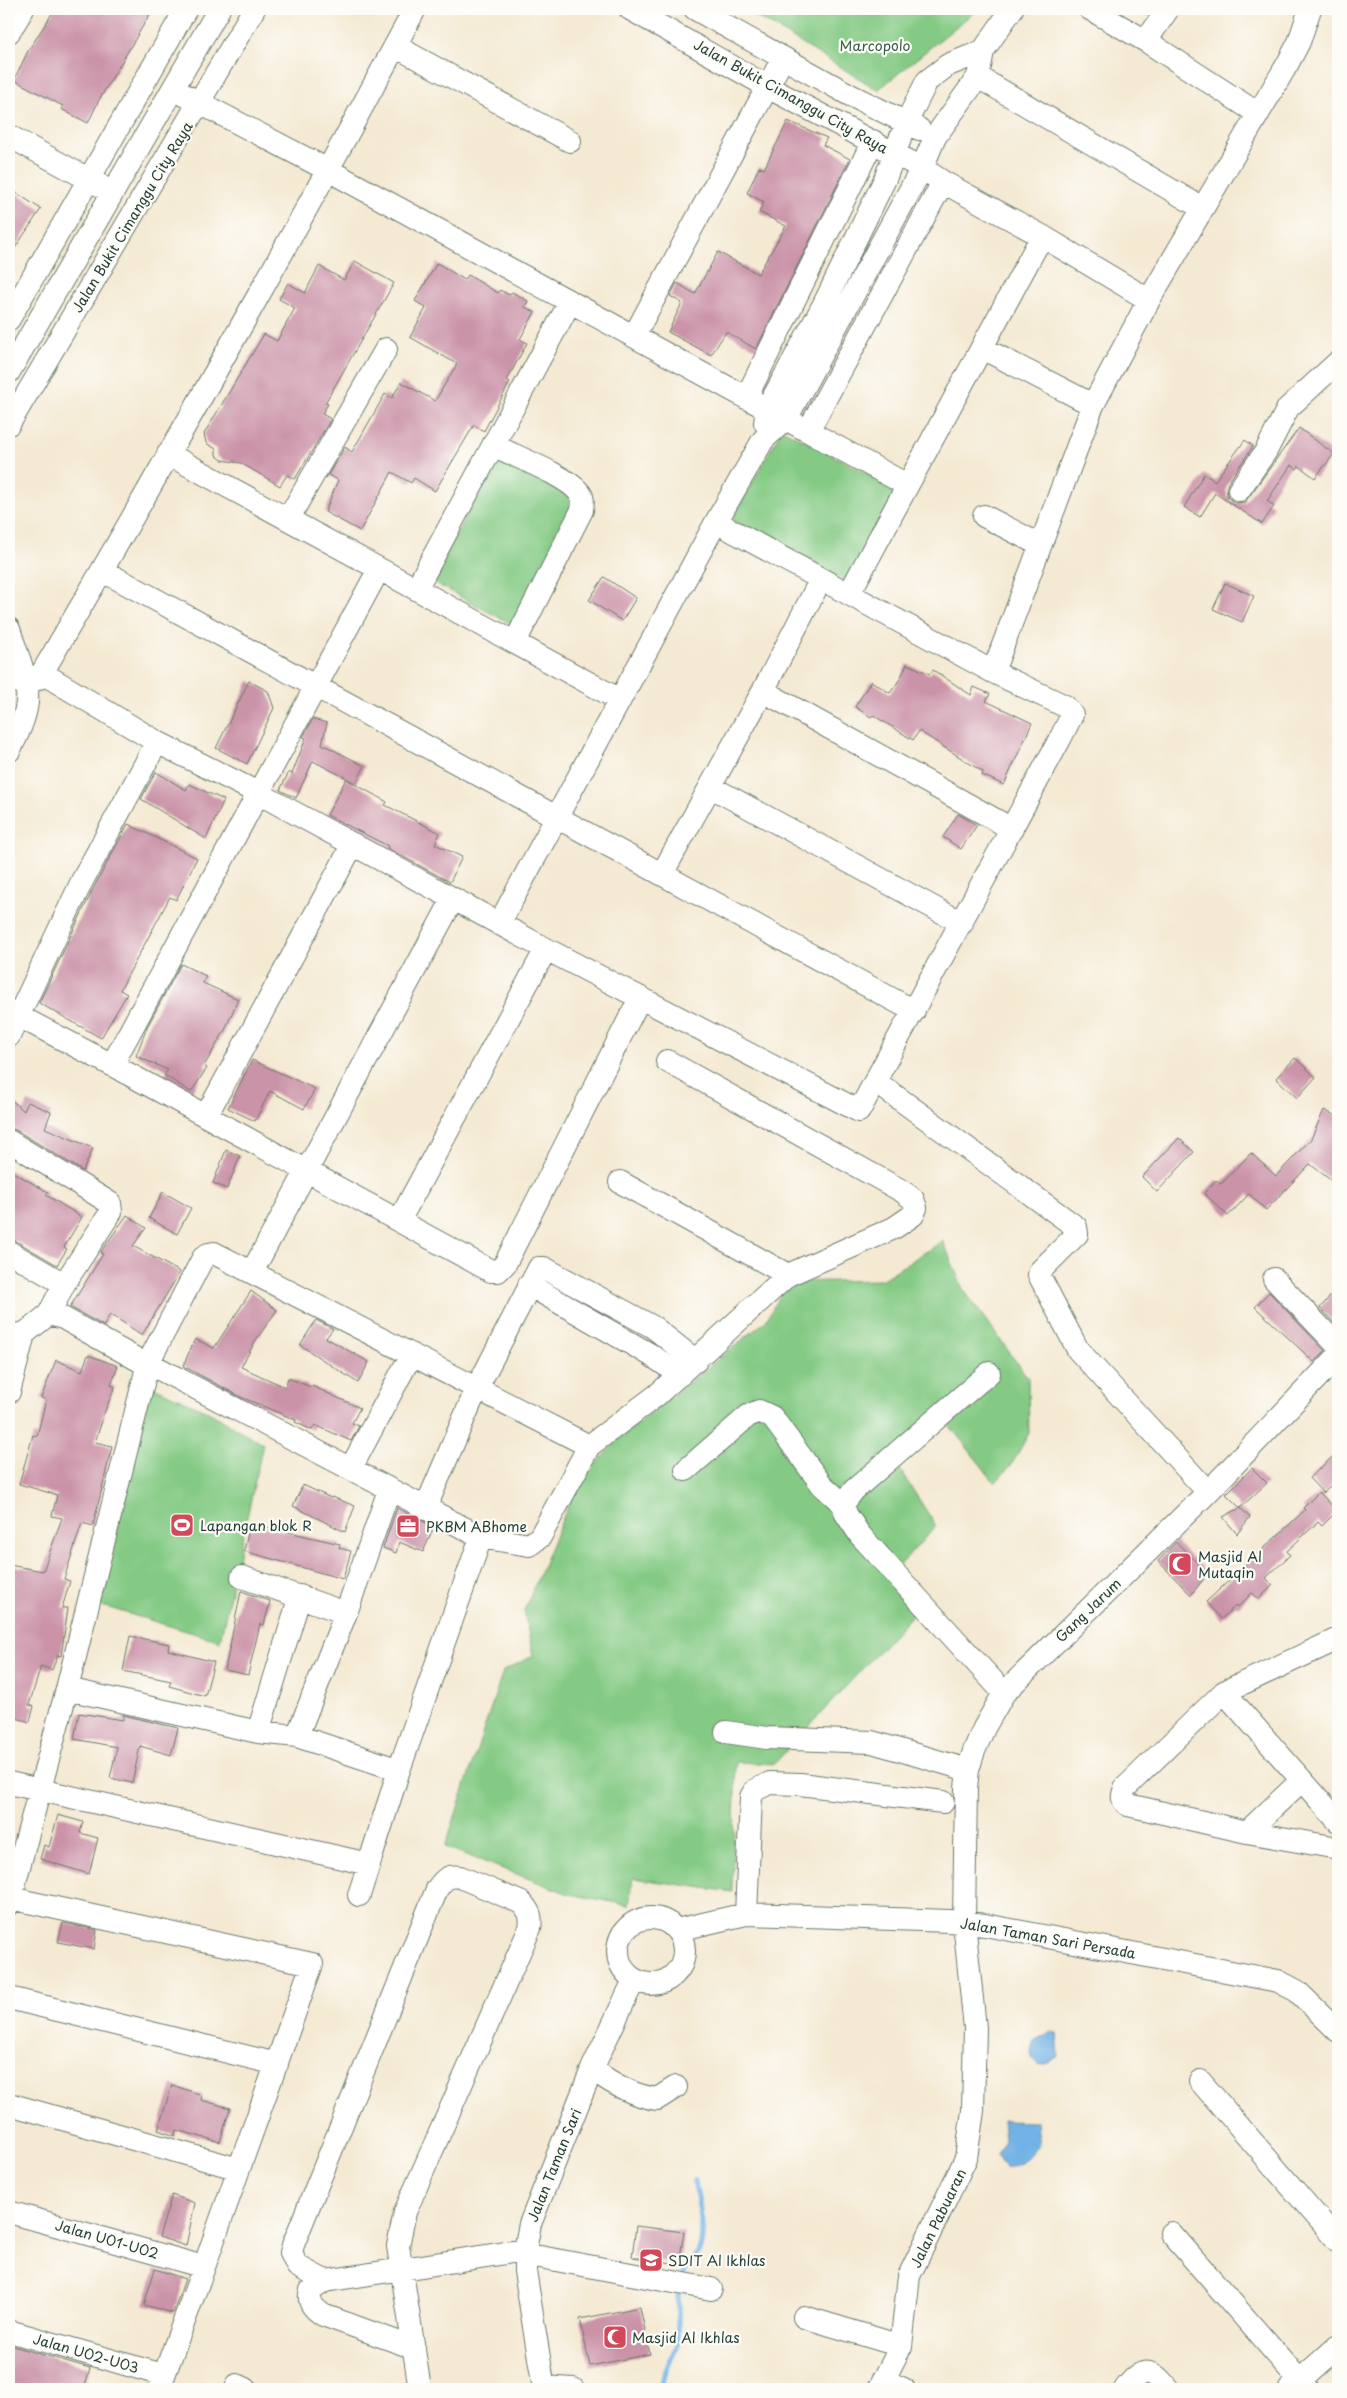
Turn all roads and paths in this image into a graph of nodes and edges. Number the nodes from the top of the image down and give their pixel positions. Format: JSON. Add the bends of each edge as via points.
{"nodes":[{"id":1,"x":23,"y":9,"type":"edge"},
{"id":2,"x":186,"y":9,"type":"edge"},
{"id":3,"x":219,"y":9,"type":"edge"},
{"id":4,"x":254,"y":9,"type":"edge"},
{"id":5,"x":415,"y":9,"type":"edge"},
{"id":6,"x":630,"y":9,"type":"edge"},
{"id":7,"x":695,"y":9,"type":"edge"},
{"id":8,"x":1012,"y":9,"type":"edge"},
{"id":9,"x":1090,"y":9,"type":"edge"},
{"id":10,"x":1168,"y":9,"type":"edge"},
{"id":11,"x":1310,"y":9,"type":"edge"},
{"id":12,"x":9,"y":32,"type":"edge"},
{"id":13,"x":1146,"y":41,"type":"junction"},
{"id":14,"x":395,"y":46,"type":"junction"},
{"id":15,"x":983,"y":51,"type":"junction"},
{"id":16,"x":783,"y":58,"type":"junction"},
{"id":17,"x":978,"y":77,"type":"junction"},
{"id":18,"x":768,"y":85,"type":"junction"},
{"id":19,"x":173,"y":89,"type":"junction"},
{"id":20,"x":200,"y":103,"type":"junction"},
{"id":21,"x":1257,"y":113,"type":"junction"},
{"id":22,"x":906,"y":123,"type":"junction"},
{"id":23,"x":9,"y":136,"type":"edge"},
{"id":24,"x":935,"y":137,"type":"junction"},
{"id":25,"x":570,"y":141,"type":"dead end"},
{"id":26,"x":873,"y":141,"type":"junction"},
{"id":27,"x":895,"y":153,"type":"junction"},
{"id":28,"x":922,"y":168,"type":"junction"},
{"id":29,"x":328,"y":170,"type":"junction"},
{"id":30,"x":88,"y":179,"type":"junction"},
{"id":31,"x":943,"y":182,"type":"junction"},
{"id":32,"x":112,"y":192,"type":"junction"},
{"id":33,"x":1202,"y":208,"type":"junction"},
{"id":34,"x":1042,"y":236,"type":"junction"},
{"id":35,"x":799,"y":290,"type":"junction"},
{"id":36,"x":1149,"y":300,"type":"junction"},
{"id":37,"x":570,"y":302,"type":"junction"},
{"id":38,"x":834,"y":310,"type":"junction"},
{"id":39,"x":9,"y":319,"type":"edge"},
{"id":40,"x":866,"y":327,"type":"junction"},
{"id":41,"x":634,"y":336,"type":"junction"},
{"id":42,"x":982,"y":348,"type":"junction"},
{"id":43,"x":386,"y":349,"type":"dead end"},
{"id":44,"x":1338,"y":362,"type":"edge"},
{"id":45,"x":9,"y":372,"type":"edge"},
{"id":46,"x":746,"y":398,"type":"junction"},
{"id":47,"x":1094,"y":405,"type":"junction"},
{"id":48,"x":776,"y":414,"type":"junction"},
{"id":49,"x":9,"y":424,"type":"edge"},
{"id":50,"x":808,"y":431,"type":"junction"},
{"id":51,"x":493,"y":446,"type":"junction"},
{"id":52,"x":168,"y":454,"type":"junction"},
{"id":53,"x":907,"y":485,"type":"junction"},
{"id":54,"x":1239,"y":490,"type":"dead end"},
{"id":55,"x":984,"y":516,"type":"dead end"},
{"id":56,"x":288,"y":519,"type":"junction"},
{"id":57,"x":716,"y":522,"type":"junction"},
{"id":58,"x":1040,"y":545,"type":"junction"},
{"id":59,"x":379,"y":569,"type":"junction"},
{"id":60,"x":103,"y":571,"type":"junction"},
{"id":61,"x":821,"y":579,"type":"junction"},
{"id":62,"x":416,"y":589,"type":"junction"},
{"id":63,"x":849,"y":594,"type":"junction"},
{"id":64,"x":9,"y":630,"type":"edge"},
{"id":65,"x":515,"y":642,"type":"junction"},
{"id":66,"x":993,"y":672,"type":"junction"},
{"id":67,"x":26,"y":679,"type":"edge"},
{"id":68,"x":316,"y":685,"type":"junction"},
{"id":69,"x":763,"y":691,"type":"junction"},
{"id":70,"x":620,"y":700,"type":"junction"},
{"id":71,"x":156,"y":742,"type":"junction"},
{"id":72,"x":9,"y":751,"type":"edge"},
{"id":73,"x":710,"y":787,"type":"junction"},
{"id":74,"x":258,"y":793,"type":"junction"},
{"id":75,"x":557,"y":816,"type":"junction"},
{"id":76,"x":1012,"y":829,"type":"junction"},
{"id":77,"x":353,"y":844,"type":"junction"},
{"id":78,"x":662,"y":874,"type":"junction"},
{"id":79,"x":453,"y":899,"type":"junction"},
{"id":80,"x":962,"y":923,"type":"junction"},
{"id":81,"x":499,"y":924,"type":"junction"},
{"id":82,"x":546,"y":949,"type":"junction"},
{"id":83,"x":640,"y":998,"type":"junction"},
{"id":84,"x":914,"y":1011,"type":"junction"},
{"id":85,"x":12,"y":1021,"type":"edge"},
{"id":86,"x":667,"y":1061,"type":"dead end"},
{"id":87,"x":112,"y":1065,"type":"junction"},
{"id":88,"x":876,"y":1082,"type":"junction"},
{"id":89,"x":206,"y":1116,"type":"junction"},
{"id":90,"x":9,"y":1141,"type":"edge"},
{"id":91,"x":306,"y":1171,"type":"junction"},
{"id":92,"x":620,"y":1182,"type":"dead end"},
{"id":93,"x":399,"y":1221,"type":"junction"},
{"id":94,"x":9,"y":1252,"type":"edge"},
{"id":95,"x":252,"y":1272,"type":"junction"},
{"id":96,"x":788,"y":1275,"type":"junction"},
{"id":97,"x":1274,"y":1279,"type":"dead end"},
{"id":98,"x":64,"y":1284,"type":"junction"},
{"id":99,"x":49,"y":1314,"type":"junction"},
{"id":100,"x":16,"y":1334,"type":"edge"},
{"id":101,"x":1338,"y":1346,"type":"edge"},
{"id":102,"x":411,"y":1354,"type":"junction"},
{"id":103,"x":1338,"y":1356,"type":"edge"},
{"id":104,"x":148,"y":1363,"type":"junction"},
{"id":105,"x":688,"y":1368,"type":"junction"},
{"id":106,"x":989,"y":1373,"type":"dead end"},
{"id":107,"x":477,"y":1388,"type":"junction"},
{"id":108,"x":9,"y":1392,"type":"edge"},
{"id":109,"x":589,"y":1446,"type":"junction"},
{"id":110,"x":350,"y":1468,"type":"junction"},
{"id":111,"x":686,"y":1470,"type":"dead end"},
{"id":112,"x":389,"y":1490,"type":"junction"},
{"id":113,"x":1208,"y":1492,"type":"junction"},
{"id":114,"x":843,"y":1504,"type":"junction"},
{"id":115,"x":425,"y":1509,"type":"junction"},
{"id":116,"x":481,"y":1536,"type":"junction"},
{"id":117,"x":242,"y":1577,"type":"dead end"},
{"id":118,"x":300,"y":1596,"type":"junction"},
{"id":119,"x":346,"y":1613,"type":"junction"},
{"id":120,"x":1336,"y":1643,"type":"edge"},
{"id":121,"x":76,"y":1691,"type":"dead end"},
{"id":122,"x":1224,"y":1692,"type":"junction"},
{"id":123,"x":1004,"y":1693,"type":"junction"},
{"id":124,"x":258,"y":1732,"type":"junction"},
{"id":125,"x":726,"y":1732,"type":"dead end"},
{"id":126,"x":297,"y":1736,"type":"junction"},
{"id":127,"x":399,"y":1770,"type":"junction"},
{"id":128,"x":968,"y":1770,"type":"junction"},
{"id":129,"x":1302,"y":1780,"type":"junction"},
{"id":130,"x":9,"y":1783,"type":"edge"},
{"id":131,"x":39,"y":1790,"type":"junction"},
{"id":132,"x":943,"y":1802,"type":"dead end"},
{"id":133,"x":1338,"y":1822,"type":"edge"},
{"id":134,"x":1247,"y":1832,"type":"junction"},
{"id":135,"x":1338,"y":1848,"type":"edge"},
{"id":136,"x":369,"y":1864,"type":"junction"},
{"id":137,"x":359,"y":1895,"type":"dead end"},
{"id":138,"x":10,"y":1901,"type":"edge"},
{"id":139,"x":746,"y":1914,"type":"junction"},
{"id":140,"x":964,"y":1922,"type":"junction"},
{"id":141,"x":677,"y":1930,"type":"junction"},
{"id":142,"x":634,"y":1980,"type":"junction"},
{"id":143,"x":9,"y":1998,"type":"edge"},
{"id":144,"x":1338,"y":2031,"type":"edge"},
{"id":145,"x":277,"y":2064,"type":"junction"},
{"id":146,"x":592,"y":2069,"type":"junction"},
{"id":147,"x":1200,"y":2081,"type":"dead end"},
{"id":148,"x":676,"y":2087,"type":"dead end"},
{"id":149,"x":9,"y":2104,"type":"edge"},
{"id":150,"x":239,"y":2169,"type":"junction"},
{"id":151,"x":9,"y":2212,"type":"edge"},
{"id":152,"x":1171,"y":2233,"type":"dead end"},
{"id":153,"x":1338,"y":2241,"type":"edge"},
{"id":154,"x":532,"y":2254,"type":"junction"},
{"id":155,"x":204,"y":2267,"type":"junction"},
{"id":156,"x":400,"y":2268,"type":"junction"},
{"id":157,"x":325,"y":2281,"type":"junction"},
{"id":158,"x":692,"y":2285,"type":"dead end"},
{"id":159,"x":804,"y":2317,"type":"dead end"},
{"id":160,"x":9,"y":2331,"type":"edge"},
{"id":161,"x":901,"y":2346,"type":"junction"},
{"id":162,"x":1338,"y":2346,"type":"edge"},
{"id":163,"x":414,"y":2348,"type":"junction"},
{"id":164,"x":161,"y":2382,"type":"edge"},
{"id":165,"x":881,"y":2385,"type":"edge"},
{"id":166,"x":1299,"y":2386,"type":"edge"},
{"id":167,"x":544,"y":2388,"type":"edge"},
{"id":168,"x":420,"y":2389,"type":"edge"},
{"id":169,"x":572,"y":2389,"type":"edge"},
{"id":170,"x":904,"y":2389,"type":"edge"},
{"id":171,"x":1125,"y":2389,"type":"edge"},
{"id":172,"x":1168,"y":2389,"type":"edge"}],
"edges":[{"from":1,"to":12,"type":"street"},
{"from":2,"to":30,"type":"street"},
{"from":3,"to":19,"type":"street","name":"Jalan Bukit Cimanggu City Raya"},
{"from":4,"to":20,"type":"street","name":"Jalan Bukit Cimanggu City Raya"},
{"from":5,"to":14,"type":"street"},
{"from":6,"to":18,"type":"street","name":"Jalan Bukit Cimanggu City Raya"},
{"from":7,"to":16,"type":"street"},
{"from":8,"to":15,"type":"street"},
{"from":9,"to":13,"type":"street"},
{"from":10,"to":13,"type":"street"},
{"from":11,"to":21,"type":"street","via":[[1299,42]]},
{"from":13,"to":21,"type":"street"},
{"from":14,"to":25,"type":"street"},
{"from":14,"to":29,"type":"street"},
{"from":15,"to":17,"type":"street"},
{"from":15,"to":22,"type":"street","via":[[948,65],[928,81]]},
{"from":16,"to":18,"type":"street"},
{"from":16,"to":22,"type":"street"},
{"from":17,"to":24,"type":"street"},
{"from":17,"to":33,"type":"street"},
{"from":18,"to":26,"type":"street","name":"Jalan Bukit Cimanggu City Raya"},
{"from":18,"to":41,"type":"street"},
{"from":19,"to":20,"type":"street"},
{"from":19,"to":32,"type":"street","name":"Jalan Bukit Cimanggu City Raya"},
{"from":20,"to":29,"type":"street"},
{"from":20,"to":49,"type":"street","name":"Jalan Bukit Cimanggu City Raya"},
{"from":21,"to":33,"type":"street"},
{"from":22,"to":24,"type":"street"},
{"from":22,"to":27,"type":"street"},
{"from":23,"to":30,"type":"street"},
{"from":24,"to":28,"type":"street"},
{"from":26,"to":27,"type":"street","name":"Jalan Bukit Cimanggu City Raya"},
{"from":26,"to":35,"type":"street"},
{"from":27,"to":28,"type":"street","name":"Jalan Bukit Cimanggu City Raya"},
{"from":27,"to":38,"type":"street"},
{"from":28,"to":31,"type":"street","name":"Jalan Bukit Cimanggu City Raya"},
{"from":28,"to":38,"type":"street"},
{"from":29,"to":37,"type":"street"},
{"from":29,"to":52,"type":"street"},
{"from":30,"to":32,"type":"street"},
{"from":30,"to":39,"type":"street"},
{"from":31,"to":34,"type":"street","name":"Jalan Bukit Cimanggu City Raya"},
{"from":31,"to":40,"type":"street"},
{"from":32,"to":45,"type":"street","name":"Jalan Bukit Cimanggu City Raya"},
{"from":33,"to":36,"type":"street"},
{"from":34,"to":36,"type":"street","name":"Jalan Bukit Cimanggu City Raya"},
{"from":34,"to":42,"type":"street"},
{"from":35,"to":38,"type":"street"},
{"from":35,"to":46,"type":"street"},
{"from":36,"to":47,"type":"street"},
{"from":37,"to":41,"type":"street"},
{"from":37,"to":51,"type":"street"},
{"from":38,"to":40,"type":"street"},
{"from":38,"to":48,"type":"street"},
{"from":40,"to":50,"type":"street"},
{"from":41,"to":46,"type":"street"},
{"from":42,"to":47,"type":"street"},
{"from":42,"to":53,"type":"street"},
{"from":43,"to":56,"type":"street"},
{"from":44,"to":54,"type":"street","via":[[1288,408],[1266,450]]},
{"from":46,"to":48,"type":"street"},
{"from":47,"to":58,"type":"street"},
{"from":48,"to":50,"type":"street"},
{"from":48,"to":57,"type":"street"},
{"from":50,"to":53,"type":"street"},
{"from":51,"to":62,"type":"street"},
{"from":51,"to":65,"type":"street","via":[[565,481],[583,498],[582,510]]},
{"from":52,"to":56,"type":"street"},
{"from":52,"to":60,"type":"street"},
{"from":53,"to":63,"type":"street"},
{"from":55,"to":58,"type":"street"},
{"from":56,"to":59,"type":"street"},
{"from":57,"to":61,"type":"street"},
{"from":57,"to":70,"type":"street"},
{"from":58,"to":66,"type":"street"},
{"from":59,"to":62,"type":"street"},
{"from":59,"to":68,"type":"street"},
{"from":60,"to":67,"type":"street"},
{"from":60,"to":68,"type":"street"},
{"from":61,"to":63,"type":"street"},
{"from":61,"to":69,"type":"street"},
{"from":62,"to":65,"type":"street"},
{"from":63,"to":66,"type":"street"},
{"from":64,"to":67,"type":"street"},
{"from":65,"to":70,"type":"street"},
{"from":66,"to":76,"type":"street","via":[[1065,706],[1072,715]]},
{"from":67,"to":71,"type":"street"},
{"from":67,"to":72,"type":"street","via":[[28,699],[24,719]]},
{"from":68,"to":74,"type":"street"},
{"from":68,"to":75,"type":"street"},
{"from":69,"to":73,"type":"street"},
{"from":69,"to":76,"type":"street"},
{"from":70,"to":75,"type":"street"},
{"from":71,"to":74,"type":"street"},
{"from":71,"to":85,"type":"street"},
{"from":73,"to":78,"type":"street"},
{"from":73,"to":80,"type":"street"},
{"from":74,"to":77,"type":"street"},
{"from":74,"to":87,"type":"street"},
{"from":75,"to":78,"type":"street"},
{"from":75,"to":81,"type":"street"},
{"from":76,"to":80,"type":"street"},
{"from":77,"to":79,"type":"street"},
{"from":77,"to":89,"type":"street"},
{"from":78,"to":84,"type":"street"},
{"from":79,"to":81,"type":"street"},
{"from":79,"to":91,"type":"street"},
{"from":80,"to":84,"type":"street"},
{"from":81,"to":82,"type":"street"},
{"from":82,"to":83,"type":"street"},
{"from":82,"to":93,"type":"street"},
{"from":83,"to":88,"type":"street","via":[[859,1111]]},
{"from":83,"to":93,"type":"street","via":[[498,1271],[491,1271]]},
{"from":84,"to":88,"type":"street"},
{"from":85,"to":87,"type":"street"},
{"from":86,"to":96,"type":"street","via":[[902,1191],[916,1203],[913,1215],[904,1223]]},
{"from":87,"to":89,"type":"street"},
{"from":88,"to":113,"type":"street","via":[[1076,1227],[1077,1234],[1040,1271],[1039,1276],[1078,1350]]},
{"from":89,"to":91,"type":"street"},
{"from":90,"to":98,"type":"street","via":[[110,1203],[110,1212]]},
{"from":91,"to":93,"type":"street"},
{"from":91,"to":95,"type":"street"},
{"from":92,"to":96,"type":"street"},
{"from":94,"to":98,"type":"street"},
{"from":95,"to":102,"type":"street"},
{"from":95,"to":104,"type":"street","via":[[214,1253],[202,1258]]},
{"from":96,"to":105,"type":"street"},
{"from":97,"to":101,"type":"street"},
{"from":98,"to":99,"type":"street"},
{"from":99,"to":100,"type":"street"},
{"from":99,"to":104,"type":"street","via":[[63,1318]]},
{"from":100,"to":108,"type":"street"},
{"from":102,"to":107,"type":"street"},
{"from":102,"to":110,"type":"street"},
{"from":103,"to":113,"type":"street","name":"Gang Jarum"},
{"from":104,"to":110,"type":"street"},
{"from":104,"to":131,"type":"street"},
{"from":105,"to":107,"type":"street","via":[[652,1327],[544,1268],[537,1270]]},
{"from":105,"to":109,"type":"street"},
{"from":106,"to":114,"type":"street","via":[[854,1490]]},
{"from":107,"to":109,"type":"street"},
{"from":107,"to":115,"type":"street"},
{"from":109,"to":116,"type":"street","via":[[535,1542],[522,1545]]},
{"from":110,"to":112,"type":"street"},
{"from":111,"to":114,"type":"street","via":[[748,1416],[759,1411],[772,1416],[822,1486]]},
{"from":112,"to":115,"type":"street"},
{"from":112,"to":119,"type":"street"},
{"from":113,"to":123,"type":"street","name":"Gang Jarum"},
{"from":114,"to":123,"type":"street","via":[[860,1535]]},
{"from":115,"to":116,"type":"street"},
{"from":116,"to":127,"type":"street"},
{"from":117,"to":118,"type":"street"},
{"from":118,"to":119,"type":"street"},
{"from":118,"to":124,"type":"street"},
{"from":119,"to":126,"type":"street"},
{"from":120,"to":122,"type":"street"},
{"from":121,"to":124,"type":"street"},
{"from":122,"to":129,"type":"street"},
{"from":122,"to":134,"type":"street","via":[[1125,1788],[1122,1795],[1128,1806]]},
{"from":123,"to":128,"type":"street","name":"Gang Jarum","via":[[984,1728]]},
{"from":124,"to":126,"type":"street"},
{"from":125,"to":128,"type":"street","via":[[767,1738],[872,1742]]},
{"from":126,"to":127,"type":"street"},
{"from":127,"to":136,"type":"street"},
{"from":128,"to":140,"type":"street","name":"Gang Jarum"},
{"from":129,"to":133,"type":"street"},
{"from":129,"to":134,"type":"street"},
{"from":130,"to":131,"type":"street"},
{"from":131,"to":136,"type":"street"},
{"from":131,"to":138,"type":"street"},
{"from":132,"to":139,"type":"street","via":[[800,1784],[762,1785],[751,1797]]},
{"from":134,"to":135,"type":"street"},
{"from":136,"to":137,"type":"street"},
{"from":138,"to":145,"type":"street","via":[[312,1964]]},
{"from":139,"to":140,"type":"street","name":"Jalan Taman Sari Persada"},
{"from":139,"to":141,"type":"street","name":"Jalan Taman Sari Persada"},
{"from":140,"to":144,"type":"street","name":"Jalan Taman Sari Persada","via":[[1278,1981],[1297,1991]]},
{"from":140,"to":161,"type":"street","name":"Jalan Pabuaran","via":[[975,2028],[973,2111],[966,2158],[909,2276]]},
{"from":141,"to":142,"type":"street","via":[[685,1952],[677,1974],[656,1985],[644,1985]]},
{"from":141,"to":142,"type":"street","via":[[655,1918],[630,1924],[622,1934],[618,1953],[624,1971]]},
{"from":142,"to":146,"type":"street","name":"Jalan Taman Sari"},
{"from":143,"to":145,"type":"street"},
{"from":145,"to":150,"type":"street"},
{"from":146,"to":148,"type":"street","via":[[607,2080],[648,2098],[657,2099]]},
{"from":146,"to":154,"type":"street","name":"Jalan Taman Sari","via":[[530,2224]]},
{"from":147,"to":153,"type":"street"},
{"from":149,"to":150,"type":"street"},
{"from":150,"to":155,"type":"street"},
{"from":151,"to":155,"type":"street","name":"Jalan U01-U02"},
{"from":152,"to":166,"type":"street"},
{"from":154,"to":156,"type":"street"},
{"from":154,"to":158,"type":"street"},
{"from":154,"to":167,"type":"street","name":"Jalan Taman Sari","via":[[525,2271]]},
{"from":155,"to":164,"type":"street"},
{"from":156,"to":157,"type":"street"},
{"from":156,"to":157,"type":"street","via":[[398,2246],[405,2212],[532,1919],[530,1911],[522,1904],[460,1877],[450,1876],[437,1889],[293,2245],[291,2254],[298,2266]]},
{"from":156,"to":163,"type":"street"},
{"from":157,"to":163,"type":"street","via":[[314,2287],[309,2296],[317,2311]]},
{"from":159,"to":161,"type":"street"},
{"from":160,"to":164,"type":"street","name":"Jalan U02-U03"},
{"from":161,"to":165,"type":"street","name":"Jalan Pabuaran"},
{"from":162,"to":166,"type":"street"},
{"from":163,"to":168,"type":"street"},
{"from":165,"to":170,"type":"street"},
{"from":167,"to":169,"type":"street"},
{"from":171,"to":172,"type":"street","via":[[1142,2372],[1159,2377]]}]}
